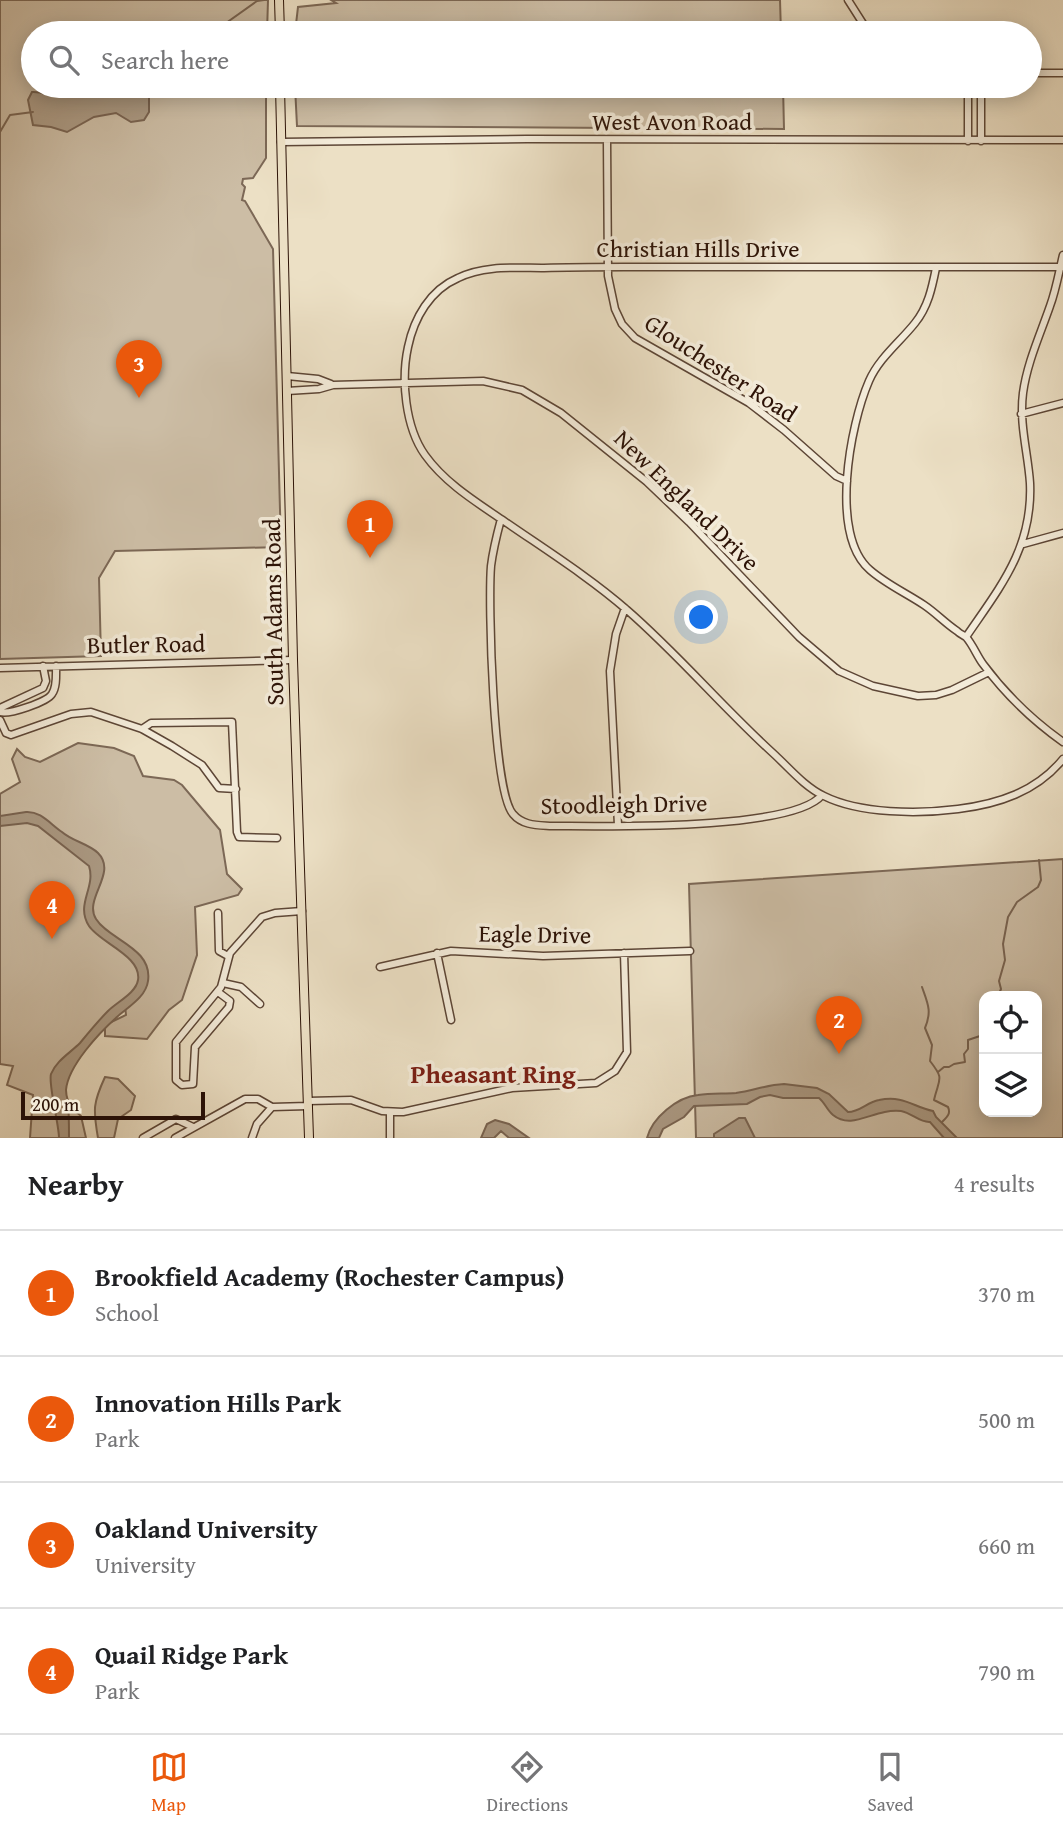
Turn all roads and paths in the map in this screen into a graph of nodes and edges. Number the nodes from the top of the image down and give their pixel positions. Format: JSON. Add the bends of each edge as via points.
{"nodes":[{"id":1,"x":279,"y":0,"type":"edge"},
{"id":2,"x":858,"y":0,"type":"edge"},
{"id":3,"x":849,"y":2,"type":"edge"},
{"id":4,"x":280,"y":21,"type":"edge"},
{"id":5,"x":861,"y":21,"type":"edge"},
{"id":6,"x":1042,"y":73,"type":"edge"},
{"id":7,"x":1063,"y":73,"type":"edge"},
{"id":8,"x":280,"y":98,"type":"edge"},
{"id":9,"x":968,"y":98,"type":"edge"},
{"id":10,"x":981,"y":98,"type":"edge"},
{"id":11,"x":607,"y":140,"type":"junction"},
{"id":12,"x":1063,"y":140,"type":"edge"},
{"id":13,"x":968,"y":141,"type":"junction"},
{"id":14,"x":981,"y":141,"type":"junction"},
{"id":15,"x":281,"y":142,"type":"junction"},
{"id":16,"x":1063,"y":255,"type":"edge"},
{"id":17,"x":608,"y":267,"type":"junction"},
{"id":18,"x":1062,"y":267,"type":"edge"},
{"id":19,"x":936,"y":268,"type":"junction"},
{"id":20,"x":287,"y":376,"type":"junction"},
{"id":21,"x":406,"y":382,"type":"junction"},
{"id":22,"x":333,"y":385,"type":"junction"},
{"id":23,"x":287,"y":391,"type":"junction"},
{"id":24,"x":1063,"y":403,"type":"edge"},
{"id":25,"x":1021,"y":414,"type":"junction"},
{"id":26,"x":847,"y":481,"type":"junction"},
{"id":27,"x":501,"y":519,"type":"junction"},
{"id":28,"x":1063,"y":533,"type":"edge"},
{"id":29,"x":1023,"y":544,"type":"junction"},
{"id":30,"x":625,"y":608,"type":"junction"},
{"id":31,"x":966,"y":637,"type":"junction"},
{"id":32,"x":293,"y":660,"type":"junction"},
{"id":33,"x":56,"y":666,"type":"junction"},
{"id":34,"x":43,"y":667,"type":"junction"},
{"id":35,"x":0,"y":668,"type":"edge"},
{"id":36,"x":989,"y":672,"type":"junction"},
{"id":37,"x":0,"y":710,"type":"edge"},
{"id":38,"x":0,"y":720,"type":"edge"},
{"id":39,"x":142,"y":729,"type":"junction"},
{"id":40,"x":1063,"y":742,"type":"edge"},
{"id":41,"x":1063,"y":759,"type":"edge"},
{"id":42,"x":236,"y":789,"type":"junction"},
{"id":43,"x":822,"y":795,"type":"junction"},
{"id":44,"x":618,"y":825,"type":"junction"},
{"id":45,"x":276,"y":838,"type":"dead end"},
{"id":46,"x":302,"y":911,"type":"junction"},
{"id":47,"x":218,"y":913,"type":"dead end"},
{"id":48,"x":690,"y":951,"type":"dead end"},
{"id":49,"x":437,"y":953,"type":"junction"},
{"id":50,"x":624,"y":953,"type":"junction"},
{"id":51,"x":228,"y":956,"type":"junction"},
{"id":52,"x":380,"y":967,"type":"dead end"},
{"id":53,"x":223,"y":983,"type":"junction"},
{"id":54,"x":219,"y":992,"type":"junction"},
{"id":55,"x":260,"y":1004,"type":"dead end"},
{"id":56,"x":451,"y":1020,"type":"dead end"},
{"id":57,"x":308,"y":1103,"type":"junction"},
{"id":58,"x":272,"y":1107,"type":"junction"},
{"id":59,"x":390,"y":1112,"type":"junction"},
{"id":60,"x":193,"y":1128,"type":"junction"},
{"id":61,"x":252,"y":1136,"type":"edge"},
{"id":62,"x":244,"y":1137,"type":"edge"},
{"id":63,"x":143,"y":1138,"type":"edge"},
{"id":64,"x":175,"y":1138,"type":"edge"},
{"id":65,"x":309,"y":1138,"type":"edge"},
{"id":66,"x":390,"y":1138,"type":"edge"}],
"edges":[{"from":1,"to":4,"type":"main road"},
{"from":2,"to":3,"type":"street"},
{"from":3,"to":5,"type":"street"},
{"from":6,"to":7,"type":"street"},
{"from":8,"to":15,"type":"main road","name":"South Adams Road"},
{"from":9,"to":13,"type":"street"},
{"from":10,"to":14,"type":"street"},
{"from":11,"to":13,"type":"street","name":"West Avon Road"},
{"from":11,"to":15,"type":"street","name":"West Avon Road"},
{"from":11,"to":17,"type":"street","name":"Glouchester Road"},
{"from":12,"to":14,"type":"street","name":"West Avon Road"},
{"from":13,"to":14,"type":"street","name":"West Avon Road"},
{"from":15,"to":20,"type":"main road","name":"South Adams Road"},
{"from":16,"to":18,"type":"street"},
{"from":17,"to":19,"type":"street","name":"Christian Hills Drive"},
{"from":17,"to":21,"type":"street","name":"Christian Hills Drive","via":[[499,268],[476,271],[444,285],[413,329]]},
{"from":17,"to":26,"type":"street","name":"Glouchester Road","via":[[615,309],[635,338],[749,403]]},
{"from":18,"to":19,"type":"street","name":"Christian Hills Drive"},
{"from":18,"to":25,"type":"street","via":[[1026,374]]},
{"from":19,"to":26,"type":"street","via":[[925,308],[869,380]]},
{"from":20,"to":22,"type":"street","name":"New England Drive"},
{"from":20,"to":23,"type":"main road","name":"South Adams Road"},
{"from":21,"to":22,"type":"street","name":"New England Drive"},
{"from":21,"to":27,"type":"street","name":"Christian Hills Drive","via":[[423,452],[448,480]]},
{"from":21,"to":36,"type":"street","name":"New England Drive","via":[[483,381],[537,397],[647,482],[799,637],[839,671],[896,693],[918,696],[952,690]]},
{"from":22,"to":23,"type":"street","name":"New England Drive"},
{"from":23,"to":32,"type":"main road","name":"South Adams Road"},
{"from":24,"to":25,"type":"street"},
{"from":25,"to":29,"type":"street","via":[[1030,486]]},
{"from":26,"to":31,"type":"street","via":[[853,546],[867,569]]},
{"from":27,"to":30,"type":"street","name":"Christian Hills Drive"},
{"from":27,"to":44,"type":"street","name":"Stoodleigh Drive","via":[[491,565],[491,598],[495,724],[508,804],[513,814],[529,825]]},
{"from":28,"to":29,"type":"street"},
{"from":29,"to":31,"type":"street"},
{"from":30,"to":43,"type":"street","name":"Christian Hills Drive","via":[[758,740]]},
{"from":30,"to":44,"type":"street","via":[[610,671]]},
{"from":31,"to":36,"type":"street"},
{"from":32,"to":33,"type":"street","name":"Butler Road"},
{"from":32,"to":46,"type":"main road","name":"South Adams Road"},
{"from":33,"to":34,"type":"street","name":"Butler Road"},
{"from":33,"to":37,"type":"street","via":[[54,689],[48,698],[10,713]]},
{"from":34,"to":35,"type":"street","name":"Butler Road"},
{"from":34,"to":37,"type":"street","via":[[43,688]]},
{"from":36,"to":40,"type":"street","via":[[1028,715]]},
{"from":38,"to":39,"type":"street","via":[[11,735],[81,712]]},
{"from":39,"to":42,"type":"street","via":[[202,765],[219,788]]},
{"from":39,"to":42,"type":"street","via":[[151,723],[232,722]]},
{"from":41,"to":43,"type":"street","via":[[1020,794],[967,808],[900,812]]},
{"from":42,"to":45,"type":"street","via":[[239,837]]},
{"from":43,"to":44,"type":"street","name":"Stoodleigh Drive","via":[[798,809],[735,821]]},
{"from":46,"to":51,"type":"street","via":[[262,917]]},
{"from":46,"to":57,"type":"main road","name":"South Adams Road"},
{"from":47,"to":51,"type":"street","via":[[219,951]]},
{"from":48,"to":50,"type":"street","name":"Eagle Drive"},
{"from":49,"to":50,"type":"street","name":"Eagle Drive"},
{"from":49,"to":52,"type":"street","name":"Eagle Drive"},
{"from":49,"to":56,"type":"street"},
{"from":50,"to":59,"type":"street","via":[[627,1052],[608,1077],[596,1083],[512,1088]]},
{"from":51,"to":53,"type":"street"},
{"from":53,"to":54,"type":"street"},
{"from":53,"to":55,"type":"street","via":[[241,986]]},
{"from":54,"to":54,"type":"street","via":[[176,1042],[176,1080],[182,1085],[193,1084],[195,1047],[229,1007],[230,1001]]},
{"from":57,"to":58,"type":"street"},
{"from":57,"to":59,"type":"street","via":[[351,1100]]},
{"from":57,"to":65,"type":"main road","name":"South Adams Road"},
{"from":58,"to":60,"type":"street","via":[[258,1099],[245,1099]]},
{"from":58,"to":61,"type":"street"},
{"from":59,"to":66,"type":"street"},
{"from":60,"to":63,"type":"street","via":[[176,1119]]},
{"from":60,"to":64,"type":"street"},
{"from":61,"to":62,"type":"street"}]}
